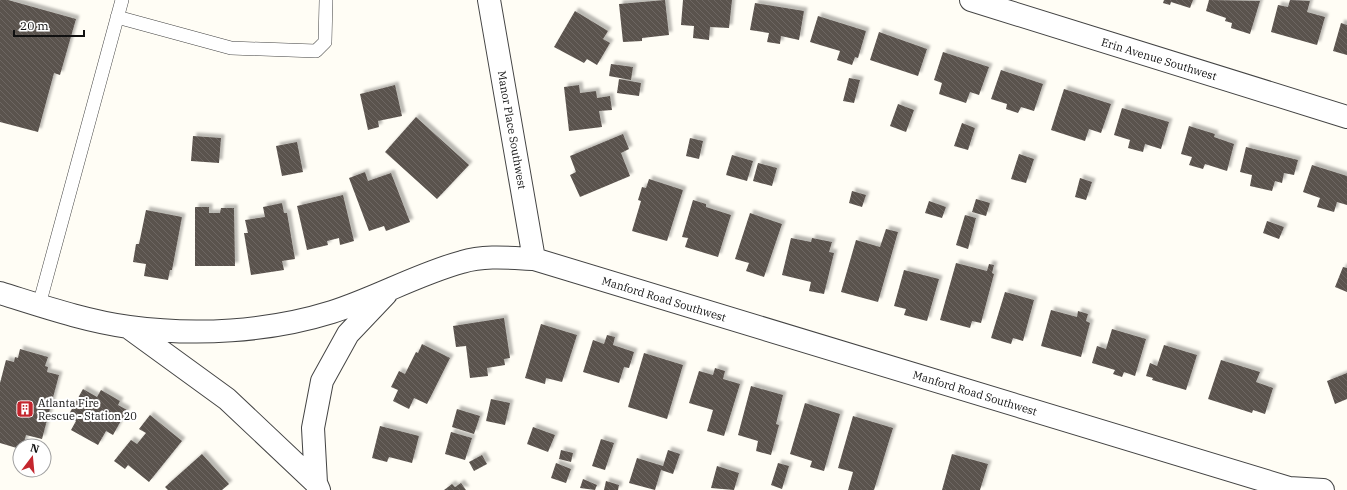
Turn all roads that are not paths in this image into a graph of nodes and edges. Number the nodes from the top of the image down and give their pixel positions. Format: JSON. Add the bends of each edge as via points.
{"nodes":[{"id":1,"x":122,"y":0,"type":"edge"},
{"id":2,"x":326,"y":0,"type":"edge"},
{"id":3,"x":489,"y":0,"type":"edge"},
{"id":4,"x":971,"y":0,"type":"edge"},
{"id":5,"x":117,"y":17,"type":"junction"},
{"id":6,"x":1347,"y":117,"type":"edge"},
{"id":7,"x":534,"y":260,"type":"junction"},
{"id":8,"x":391,"y":288,"type":"junction"},
{"id":9,"x":0,"y":293,"type":"edge"},
{"id":10,"x":38,"y":305,"type":"junction"},
{"id":11,"x":128,"y":327,"type":"junction"},
{"id":12,"x":318,"y":486,"type":"edge"},
{"id":13,"x":1323,"y":490,"type":"edge"}],
"edges":[{"from":1,"to":5,"type":"lane"},
{"from":2,"to":5,"type":"lane","via":[[325,42],[316,51],[231,48]]},
{"from":3,"to":7,"type":"street","name":"Manor Place Southwest"},
{"from":4,"to":6,"type":"street","name":"Erin Avenue Southwest"},
{"from":5,"to":10,"type":"lane"},
{"from":7,"to":8,"type":"street","name":"Manford Road Southwest","via":[[496,257],[463,261]]},
{"from":7,"to":13,"type":"street","name":"Manford Road Southwest","via":[[1289,488]]},
{"from":8,"to":11,"type":"street","name":"Manford Road Southwest","via":[[332,312],[268,326],[197,331]]},
{"from":8,"to":12,"type":"street","via":[[348,334],[322,381],[313,428]]},
{"from":9,"to":10,"type":"street","name":"Manford Road Southwest"},
{"from":10,"to":11,"type":"street","name":"Manford Road Southwest"},
{"from":11,"to":12,"type":"street","via":[[227,399]]}]}
